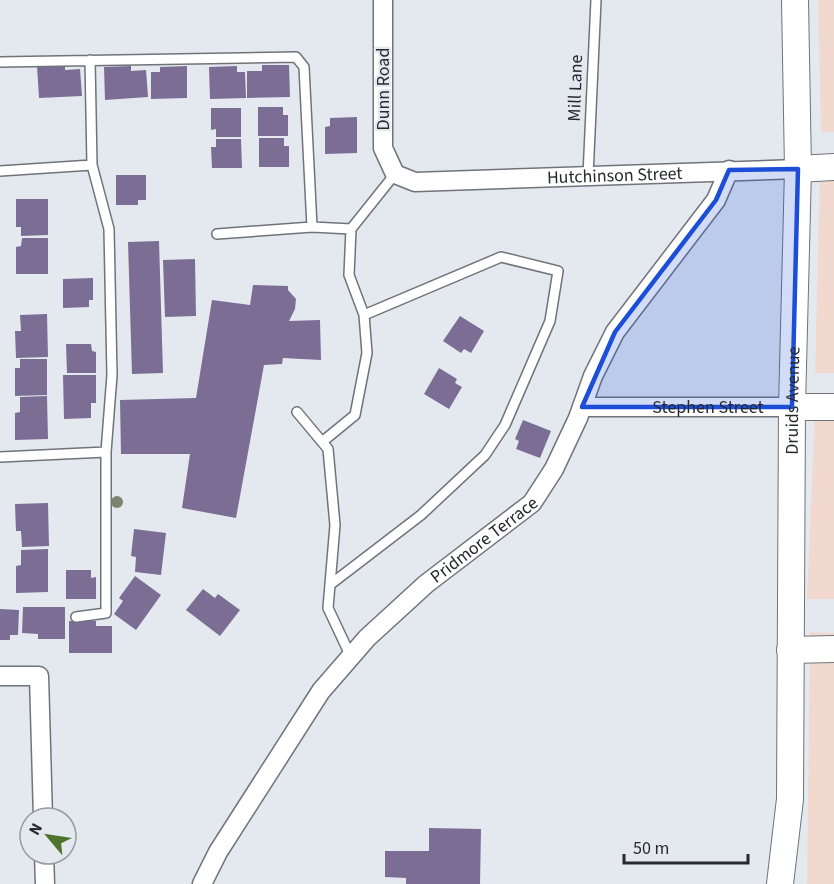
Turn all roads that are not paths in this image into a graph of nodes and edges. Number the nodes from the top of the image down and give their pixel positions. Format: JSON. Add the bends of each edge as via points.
{"nodes":[{"id":1,"x":383,"y":0,"type":"edge"},
{"id":2,"x":596,"y":0,"type":"edge"},
{"id":3,"x":795,"y":0,"type":"edge"},
{"id":4,"x":90,"y":60,"type":"junction"},
{"id":5,"x":0,"y":62,"type":"edge"},
{"id":6,"x":92,"y":165,"type":"junction"},
{"id":7,"x":834,"y":167,"type":"edge"},
{"id":8,"x":798,"y":169,"type":"junction"},
{"id":9,"x":729,"y":170,"type":"junction"},
{"id":10,"x":0,"y":171,"type":"edge"},
{"id":11,"x":396,"y":174,"type":"junction"},
{"id":12,"x":588,"y":176,"type":"junction"},
{"id":13,"x":312,"y":226,"type":"junction"},
{"id":14,"x":351,"y":229,"type":"junction"},
{"id":15,"x":217,"y":234,"type":"dead end"},
{"id":16,"x":364,"y":315,"type":"junction"},
{"id":17,"x":792,"y":406,"type":"junction"},
{"id":18,"x":834,"y":406,"type":"edge"},
{"id":19,"x":582,"y":407,"type":"junction"},
{"id":20,"x":297,"y":412,"type":"dead end"},
{"id":21,"x":322,"y":442,"type":"junction"},
{"id":22,"x":106,"y":452,"type":"junction"},
{"id":23,"x":0,"y":457,"type":"edge"},
{"id":24,"x":331,"y":584,"type":"junction"},
{"id":25,"x":76,"y":617,"type":"dead end"},
{"id":26,"x":834,"y":648,"type":"edge"},
{"id":27,"x":790,"y":650,"type":"junction"},
{"id":28,"x":351,"y":657,"type":"junction"},
{"id":29,"x":0,"y":676,"type":"edge"},
{"id":30,"x":790,"y":799,"type":"junction"},
{"id":31,"x":43,"y":806,"type":"edge"},
{"id":32,"x":44,"y":866,"type":"edge"},
{"id":33,"x":204,"y":878,"type":"edge"},
{"id":34,"x":45,"y":884,"type":"edge"},
{"id":35,"x":780,"y":884,"type":"edge"},
{"id":36,"x":797,"y":884,"type":"edge"}],
"edges":[{"from":1,"to":11,"type":"street","name":"Dunn Road","via":[[384,148]]},
{"from":2,"to":12,"type":"lane","name":"Mill Lane"},
{"from":3,"to":8,"type":"street","name":"Druids Avenue"},
{"from":4,"to":5,"type":"lane"},
{"from":4,"to":6,"type":"lane"},
{"from":4,"to":13,"type":"lane","via":[[296,57],[304,67]]},
{"from":6,"to":10,"type":"lane"},
{"from":6,"to":22,"type":"lane","via":[[109,229],[112,375]]},
{"from":7,"to":8,"type":"street","name":"Hutchinson Street"},
{"from":8,"to":9,"type":"street","name":"Hutchinson Street"},
{"from":8,"to":17,"type":"street","name":"Druids Avenue"},
{"from":9,"to":12,"type":"street","name":"Hutchinson Street"},
{"from":9,"to":19,"type":"street","name":"Pridmore Terrace","via":[[716,201],[615,332]]},
{"from":11,"to":12,"type":"street","name":"Hutchinson Street","via":[[415,182]]},
{"from":11,"to":14,"type":"lane"},
{"from":13,"to":14,"type":"lane"},
{"from":13,"to":15,"type":"lane"},
{"from":14,"to":16,"type":"lane","via":[[349,275]]},
{"from":16,"to":21,"type":"lane","via":[[367,353],[355,415]]},
{"from":16,"to":24,"type":"lane","via":[[501,257],[558,272],[550,321],[505,425],[484,455],[421,515]]},
{"from":17,"to":18,"type":"street","name":"Stephen Street"},
{"from":17,"to":19,"type":"street","name":"Stephen Street"},
{"from":17,"to":27,"type":"street","name":"Druids Avenue"},
{"from":19,"to":28,"type":"street","name":"Pridmore Terrace","via":[[554,469],[532,503],[426,584]]},
{"from":20,"to":21,"type":"lane"},
{"from":21,"to":24,"type":"lane","via":[[328,449],[335,525]]},
{"from":22,"to":23,"type":"lane"},
{"from":22,"to":25,"type":"lane","via":[[106,613]]},
{"from":24,"to":28,"type":"lane","via":[[328,608]]},
{"from":26,"to":27,"type":"street"},
{"from":27,"to":30,"type":"street","name":"Druids Avenue"},
{"from":28,"to":33,"type":"street","name":"Pridmore Terrace","via":[[321,691],[286,743]]},
{"from":29,"to":31,"type":"street","via":[[39,676]]},
{"from":30,"to":35,"type":"street","name":"Druids Avenue"},
{"from":30,"to":36,"type":"street","name":"Druids Avenue","via":[[798,838]]},
{"from":32,"to":34,"type":"street"}]}
